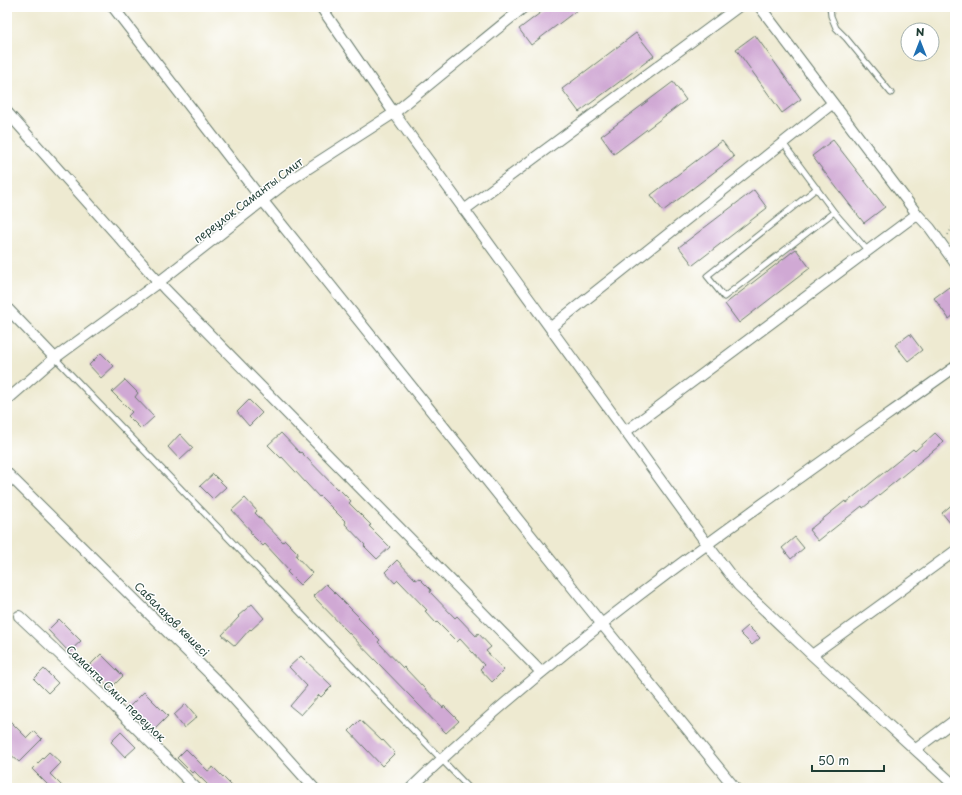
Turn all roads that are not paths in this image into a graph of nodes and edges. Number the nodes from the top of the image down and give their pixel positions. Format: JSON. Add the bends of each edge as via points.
{"nodes":[{"id":1,"x":113,"y":7,"type":"edge"},
{"id":2,"x":322,"y":7,"type":"edge"},
{"id":3,"x":524,"y":7,"type":"edge"},
{"id":4,"x":738,"y":7,"type":"edge"},
{"id":5,"x":760,"y":7,"type":"edge"},
{"id":6,"x":830,"y":7,"type":"edge"},
{"id":7,"x":891,"y":94,"type":"dead end"},
{"id":8,"x":833,"y":103,"type":"junction"},
{"id":9,"x":7,"y":112,"type":"edge"},
{"id":10,"x":394,"y":114,"type":"junction"},
{"id":11,"x":783,"y":143,"type":"junction"},
{"id":12,"x":817,"y":188,"type":"junction"},
{"id":13,"x":263,"y":201,"type":"junction"},
{"id":14,"x":464,"y":210,"type":"junction"},
{"id":15,"x":834,"y":212,"type":"junction"},
{"id":16,"x":917,"y":214,"type":"junction"},
{"id":17,"x":868,"y":251,"type":"junction"},
{"id":18,"x":955,"y":263,"type":"edge"},
{"id":19,"x":159,"y":282,"type":"junction"},
{"id":20,"x":7,"y":308,"type":"edge"},
{"id":21,"x":550,"y":328,"type":"junction"},
{"id":22,"x":55,"y":358,"type":"junction"},
{"id":23,"x":955,"y":367,"type":"edge"},
{"id":24,"x":7,"y":400,"type":"edge"},
{"id":25,"x":625,"y":432,"type":"junction"},
{"id":26,"x":7,"y":473,"type":"edge"},
{"id":27,"x":707,"y":544,"type":"junction"},
{"id":28,"x":955,"y":551,"type":"edge"},
{"id":29,"x":19,"y":616,"type":"dead end"},
{"id":30,"x":601,"y":623,"type":"junction"},
{"id":31,"x":812,"y":655,"type":"junction"},
{"id":32,"x":541,"y":672,"type":"junction"},
{"id":33,"x":955,"y":720,"type":"edge"},
{"id":34,"x":916,"y":749,"type":"junction"},
{"id":35,"x":442,"y":758,"type":"junction"},
{"id":36,"x":955,"y":786,"type":"edge"},
{"id":37,"x":196,"y":788,"type":"edge"},
{"id":38,"x":314,"y":788,"type":"edge"},
{"id":39,"x":411,"y":788,"type":"edge"},
{"id":40,"x":469,"y":788,"type":"edge"},
{"id":41,"x":735,"y":788,"type":"edge"}],
"edges":[{"from":1,"to":13,"type":"street"},
{"from":2,"to":10,"type":"street"},
{"from":3,"to":10,"type":"street","name":"переулок Саманты Смит"},
{"from":4,"to":14,"type":"street"},
{"from":5,"to":8,"type":"street"},
{"from":6,"to":7,"type":"lane","via":[[836,28]]},
{"from":8,"to":11,"type":"street"},
{"from":8,"to":16,"type":"street"},
{"from":9,"to":19,"type":"street"},
{"from":10,"to":13,"type":"street","name":"переулок Саманты Смит","via":[[284,184]]},
{"from":10,"to":14,"type":"street"},
{"from":11,"to":12,"type":"lane"},
{"from":11,"to":21,"type":"street"},
{"from":12,"to":15,"type":"lane"},
{"from":12,"to":15,"type":"lane","via":[[707,276],[724,297]]},
{"from":13,"to":19,"type":"street","name":"переулок Саманты Смит"},
{"from":13,"to":30,"type":"street"},
{"from":14,"to":21,"type":"street"},
{"from":15,"to":17,"type":"lane"},
{"from":16,"to":17,"type":"street"},
{"from":16,"to":18,"type":"street"},
{"from":17,"to":25,"type":"street"},
{"from":19,"to":22,"type":"street","name":"переулок Саманты Смит"},
{"from":19,"to":32,"type":"street"},
{"from":20,"to":22,"type":"street"},
{"from":21,"to":25,"type":"street"},
{"from":22,"to":24,"type":"street","name":"переулок Саманты Смит"},
{"from":22,"to":35,"type":"lane"},
{"from":23,"to":27,"type":"street"},
{"from":25,"to":27,"type":"street"},
{"from":26,"to":38,"type":"street","name":"Сабалақов көшесі","via":[[225,689]]},
{"from":27,"to":30,"type":"street"},
{"from":27,"to":31,"type":"street","via":[[738,585]]},
{"from":28,"to":31,"type":"street"},
{"from":29,"to":37,"type":"street","name":"Саманта Смит переулок"},
{"from":30,"to":32,"type":"street"},
{"from":30,"to":41,"type":"street"},
{"from":31,"to":34,"type":"street"},
{"from":32,"to":35,"type":"street"},
{"from":33,"to":34,"type":"street"},
{"from":34,"to":36,"type":"street"},
{"from":35,"to":39,"type":"street"},
{"from":35,"to":40,"type":"lane"}]}
